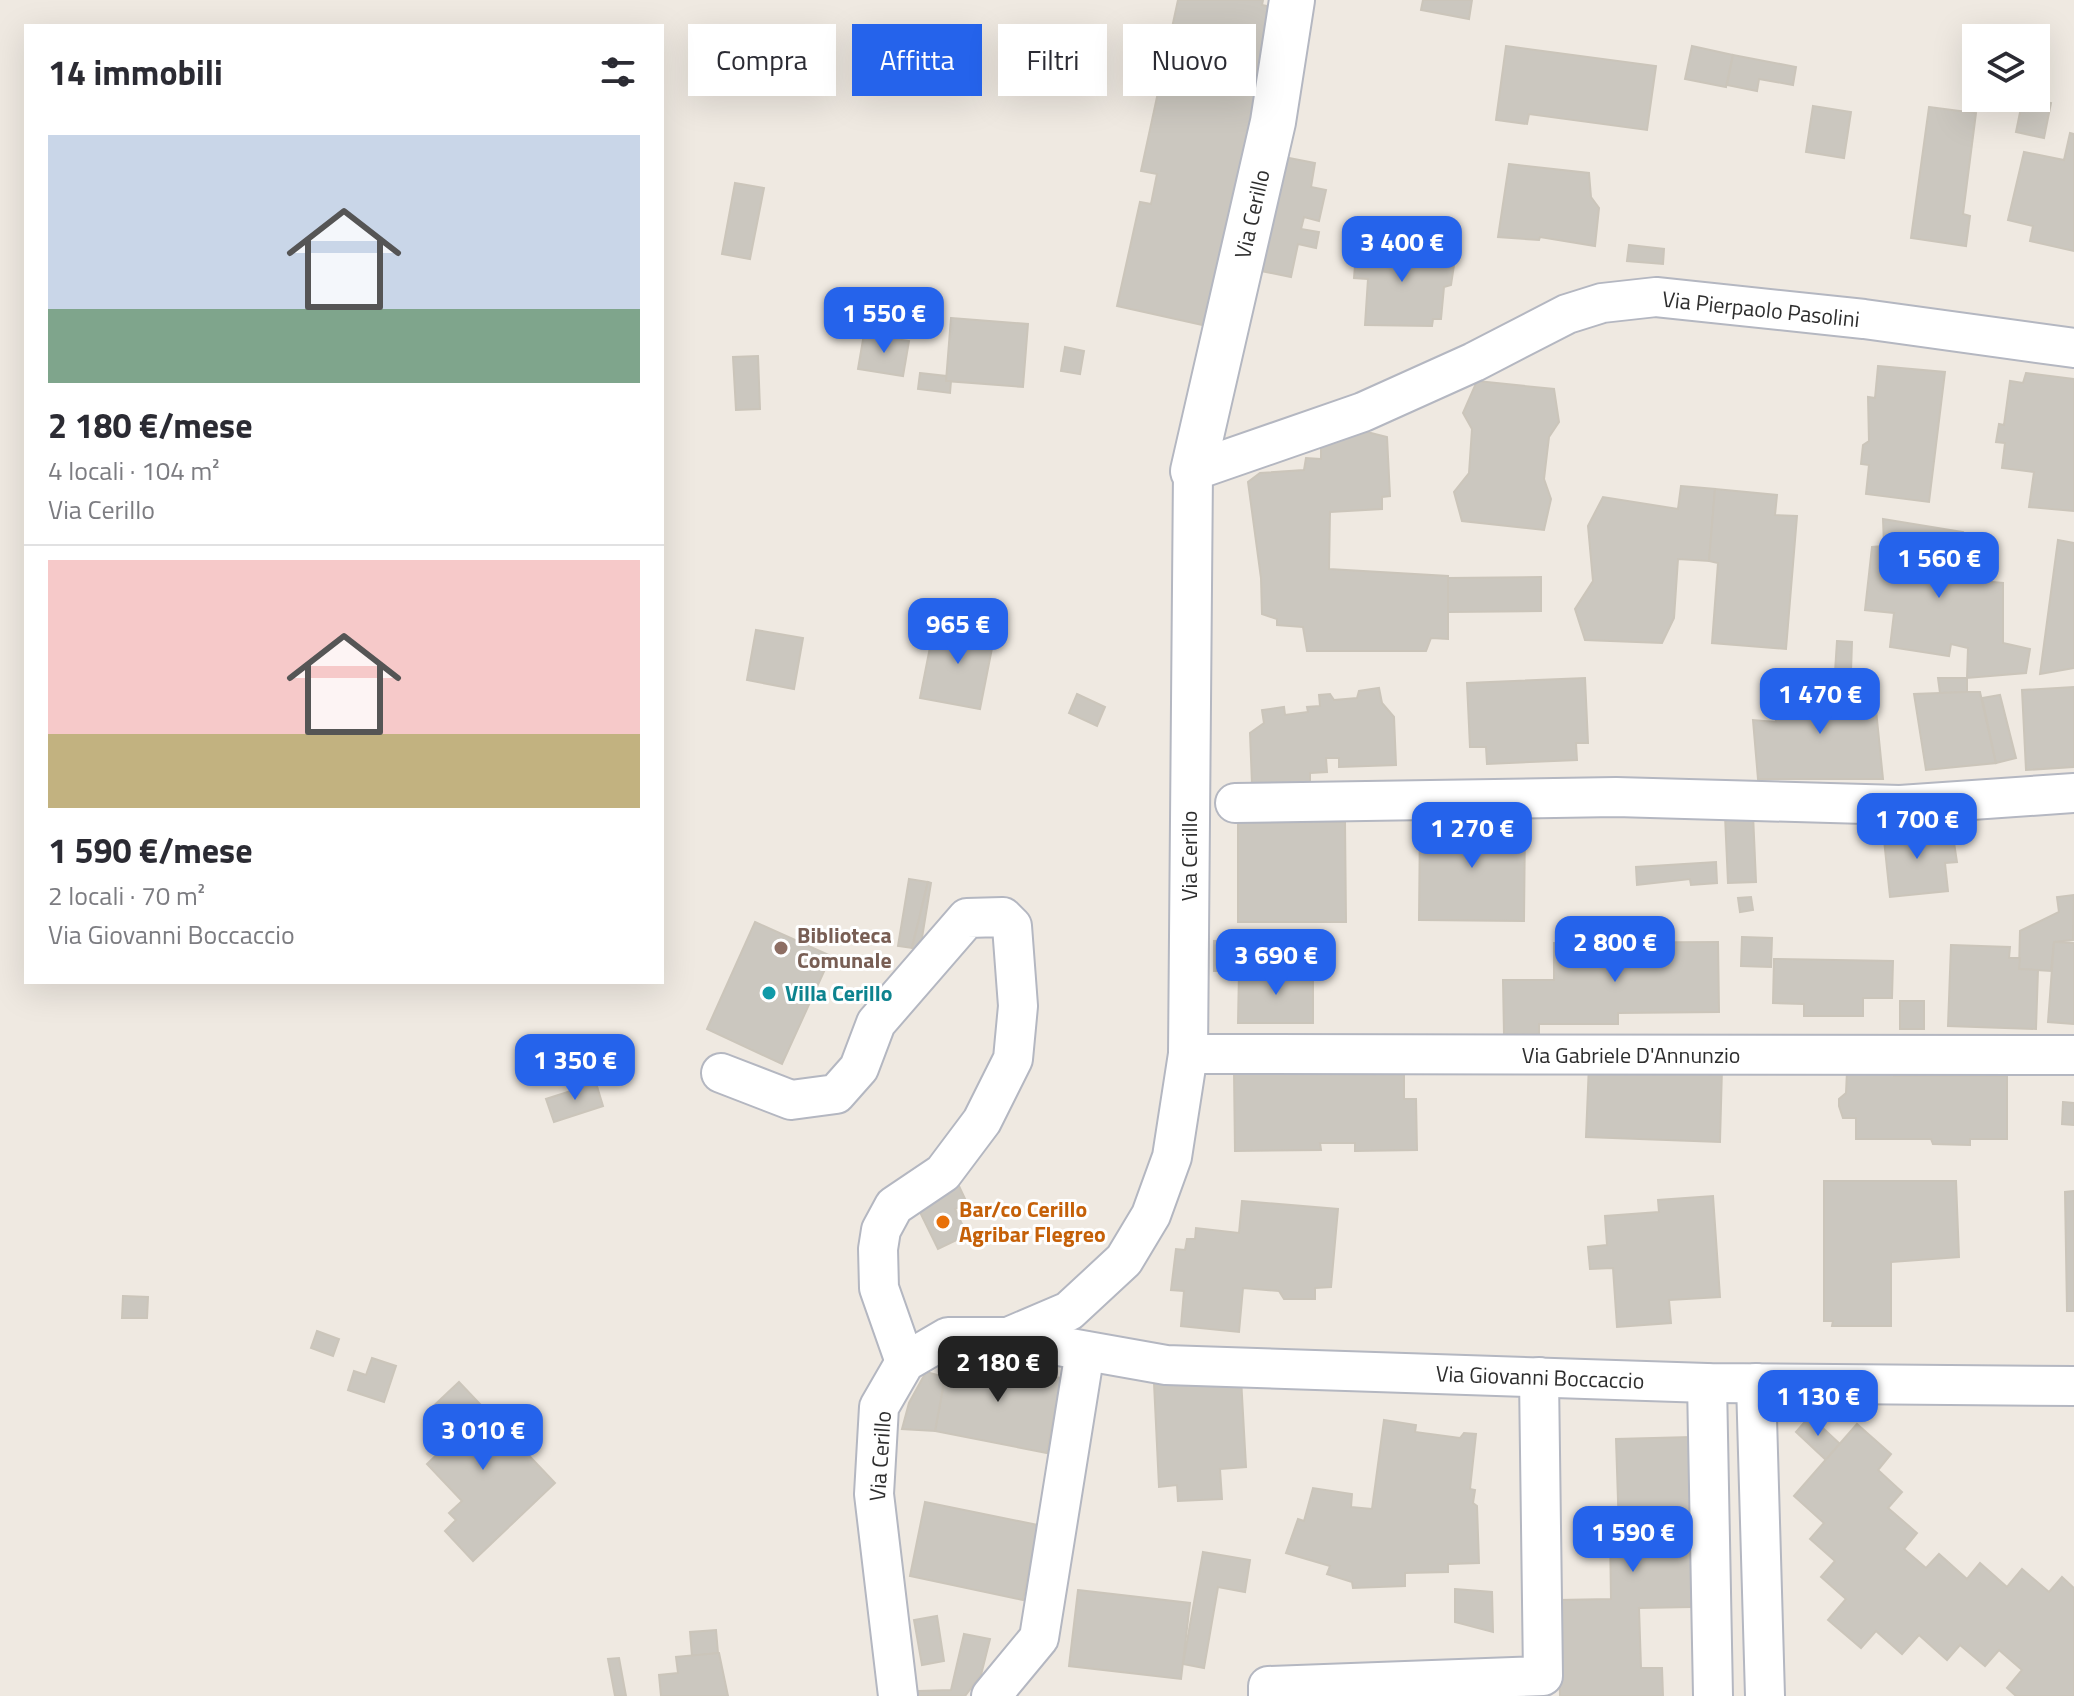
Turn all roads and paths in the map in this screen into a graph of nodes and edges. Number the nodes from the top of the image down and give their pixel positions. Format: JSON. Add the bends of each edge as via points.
{"nodes":[{"id":1,"x":1292,"y":0,"type":"edge"},
{"id":2,"x":2074,"y":348,"type":"edge"},
{"id":3,"x":1193,"y":471,"type":"junction"},
{"id":4,"x":2074,"y":793,"type":"edge"},
{"id":5,"x":1235,"y":803,"type":"dead end"},
{"id":6,"x":1188,"y":1054,"type":"junction"},
{"id":7,"x":2074,"y":1055,"type":"edge"},
{"id":8,"x":721,"y":1073,"type":"dead end"},
{"id":9,"x":1008,"y":1337,"type":"junction"},
{"id":10,"x":1085,"y":1351,"type":"junction"},
{"id":11,"x":905,"y":1362,"type":"junction"},
{"id":12,"x":1539,"y":1377,"type":"junction"},
{"id":13,"x":1707,"y":1383,"type":"junction"},
{"id":14,"x":1756,"y":1383,"type":"junction"},
{"id":15,"x":2074,"y":1386,"type":"edge"},
{"id":16,"x":898,"y":1696,"type":"edge"},
{"id":17,"x":991,"y":1696,"type":"edge"},
{"id":18,"x":1268,"y":1696,"type":"edge"},
{"id":19,"x":1713,"y":1696,"type":"edge"},
{"id":20,"x":1765,"y":1696,"type":"edge"}],
"edges":[{"from":1,"to":3,"type":"street","name":"Via Cerillo","via":[[1273,122]]},
{"from":2,"to":3,"type":"street","name":"Via Pierpaolo Pasolini","via":[[1656,297],[1602,303],[1567,314],[1363,412]]},
{"from":3,"to":6,"type":"street","name":"Via Cerillo"},
{"from":4,"to":5,"type":"street","via":[[1900,805],[1616,797]]},
{"from":6,"to":7,"type":"street","name":"Via Gabriele D'Annunzio"},
{"from":6,"to":9,"type":"street","name":"Via Cerillo","via":[[1172,1157],[1151,1215],[1124,1260],[1069,1311]]},
{"from":8,"to":11,"type":"street","via":[[791,1100],[836,1094],[859,1068],[876,1023],[967,918],[1003,917],[1012,926],[1018,1006],[1013,1059],[982,1121],[943,1173],[894,1206],[881,1230],[879,1288]]},
{"from":9,"to":10,"type":"street","name":"Via Giovanni Boccaccio"},
{"from":9,"to":11,"type":"street","name":"Via Cerillo","via":[[948,1337]]},
{"from":10,"to":12,"type":"street","name":"Via Giovanni Boccaccio","via":[[1166,1365]]},
{"from":10,"to":17,"type":"street","via":[[1039,1638]]},
{"from":11,"to":16,"type":"street","name":"Via Cerillo","via":[[879,1407],[874,1494]]},
{"from":12,"to":13,"type":"street","name":"Via Giovanni Boccaccio"},
{"from":12,"to":18,"type":"street","via":[[1543,1676],[1268,1686]]},
{"from":13,"to":14,"type":"street","name":"Via Giovanni Boccaccio"},
{"from":13,"to":19,"type":"street"},
{"from":14,"to":15,"type":"street","name":"Via Giovanni Boccaccio"},
{"from":14,"to":20,"type":"street"}]}
